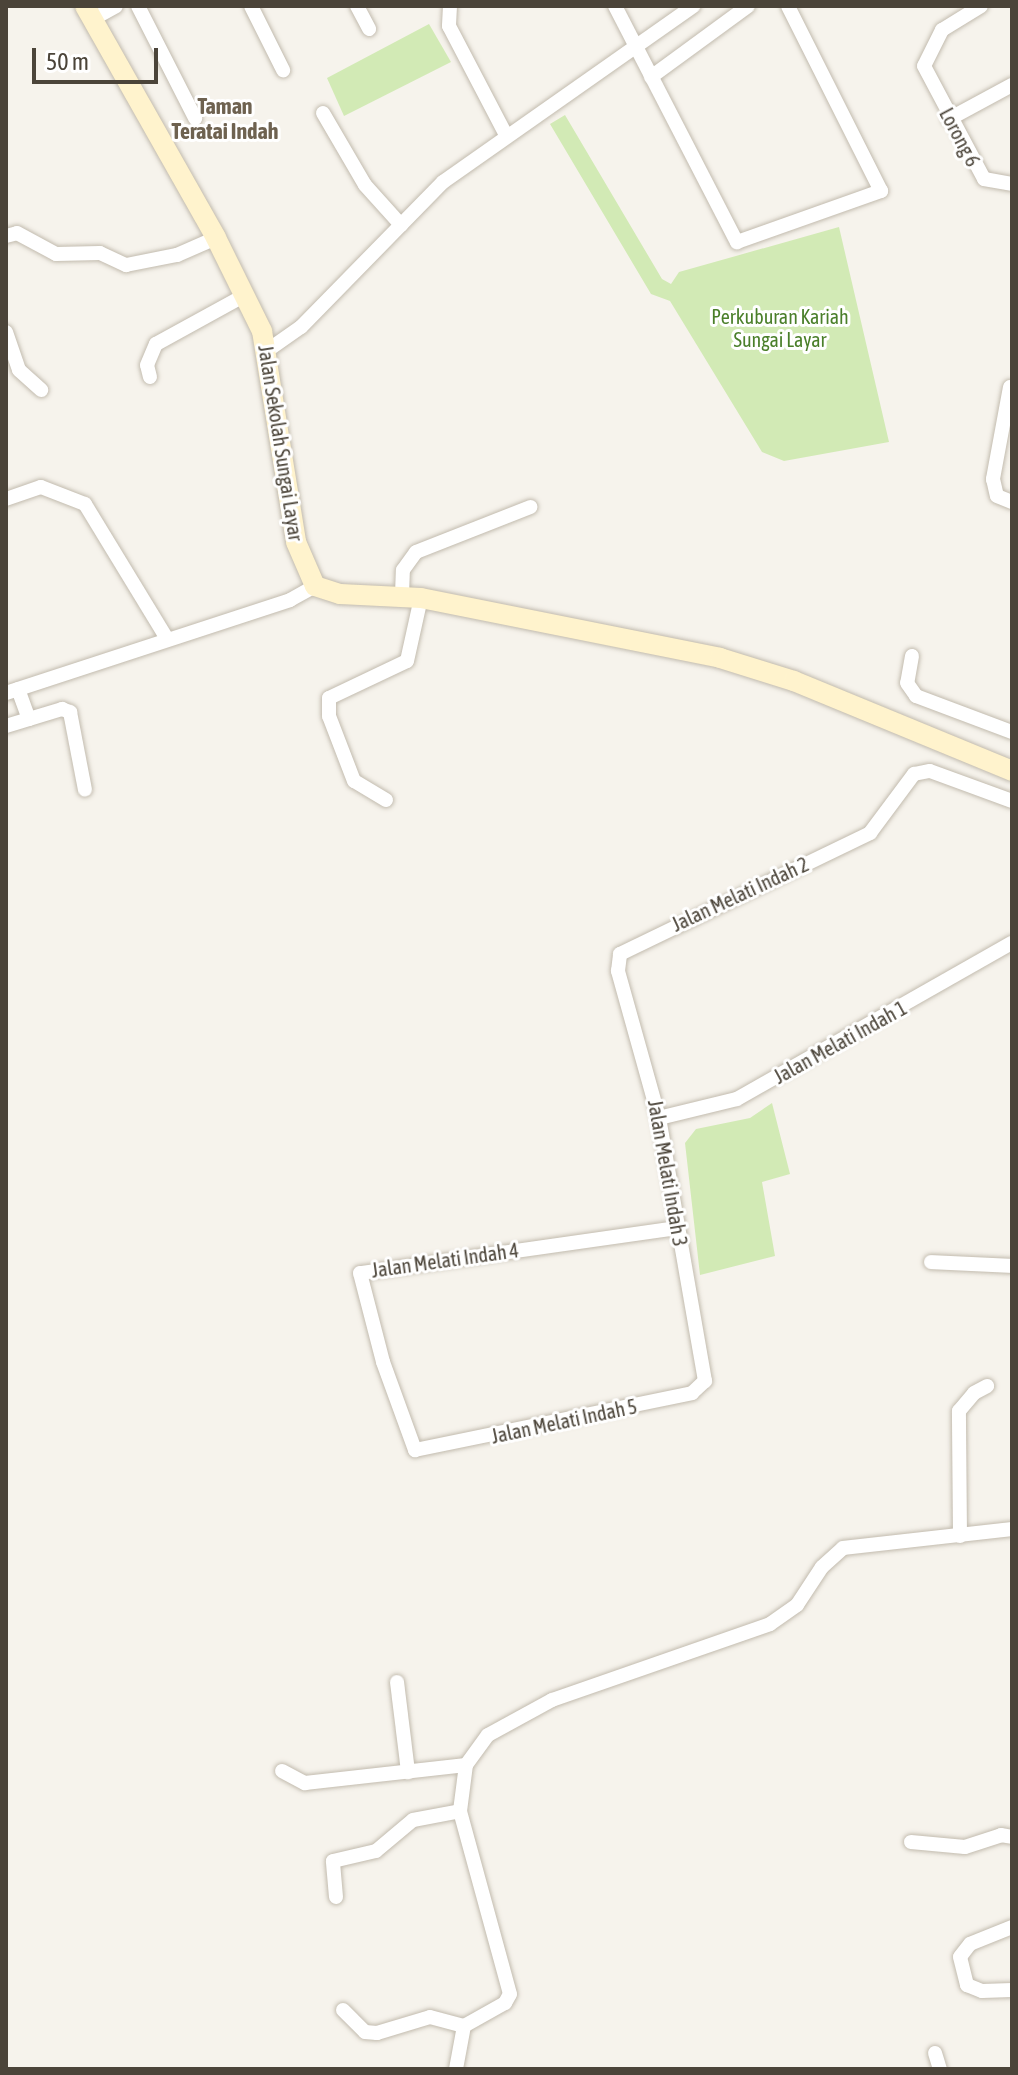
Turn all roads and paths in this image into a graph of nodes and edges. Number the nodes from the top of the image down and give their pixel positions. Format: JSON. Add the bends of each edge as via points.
{"nodes":[{"id":1,"x":116,"y":6,"type":"edge"},
{"id":2,"x":138,"y":6,"type":"edge"},
{"id":3,"x":251,"y":6,"type":"edge"},
{"id":4,"x":357,"y":6,"type":"edge"},
{"id":5,"x":450,"y":6,"type":"edge"},
{"id":6,"x":615,"y":6,"type":"edge"},
{"id":7,"x":693,"y":6,"type":"edge"},
{"id":8,"x":748,"y":6,"type":"edge"},
{"id":9,"x":788,"y":6,"type":"edge"},
{"id":10,"x":981,"y":6,"type":"edge"},
{"id":11,"x":89,"y":12,"type":"edge"},
{"id":12,"x":369,"y":29,"type":"dead end"},
{"id":13,"x":635,"y":46,"type":"junction"},
{"id":14,"x":283,"y":70,"type":"dead end"},
{"id":15,"x":651,"y":77,"type":"junction"},
{"id":16,"x":1012,"y":85,"type":"edge"},
{"id":17,"x":323,"y":113,"type":"dead end"},
{"id":18,"x":195,"y":118,"type":"dead end"},
{"id":19,"x":949,"y":119,"type":"junction"},
{"id":20,"x":506,"y":135,"type":"junction"},
{"id":21,"x":1012,"y":184,"type":"edge"},
{"id":22,"x":401,"y":225,"type":"junction"},
{"id":23,"x":6,"y":236,"type":"edge"},
{"id":24,"x":216,"y":238,"type":"junction"},
{"id":25,"x":245,"y":295,"type":"junction"},
{"id":26,"x":6,"y":332,"type":"edge"},
{"id":27,"x":268,"y":350,"type":"junction"},
{"id":28,"x":150,"y":377,"type":"dead end"},
{"id":29,"x":1010,"y":387,"type":"dead end"},
{"id":30,"x":41,"y":390,"type":"dead end"},
{"id":31,"x":6,"y":499,"type":"edge"},
{"id":32,"x":1012,"y":502,"type":"edge"},
{"id":33,"x":530,"y":507,"type":"dead end"},
{"id":34,"x":315,"y":586,"type":"junction"},
{"id":35,"x":411,"y":596,"type":"junction"},
{"id":36,"x":167,"y":639,"type":"junction"},
{"id":37,"x":912,"y":656,"type":"dead end"},
{"id":38,"x":12,"y":691,"type":"edge"},
{"id":39,"x":29,"y":719,"type":"junction"},
{"id":40,"x":6,"y":726,"type":"edge"},
{"id":41,"x":1012,"y":732,"type":"edge"},
{"id":42,"x":1012,"y":771,"type":"edge"},
{"id":43,"x":85,"y":790,"type":"dead end"},
{"id":44,"x":386,"y":800,"type":"dead end"},
{"id":45,"x":1012,"y":801,"type":"edge"},
{"id":46,"x":1012,"y":943,"type":"edge"},
{"id":47,"x":617,"y":962,"type":"joint"},
{"id":48,"x":659,"y":1118,"type":"junction"},
{"id":49,"x":677,"y":1228,"type":"junction"},
{"id":50,"x":931,"y":1262,"type":"dead end"},
{"id":51,"x":1012,"y":1266,"type":"edge"},
{"id":52,"x":702,"y":1386,"type":"joint"},
{"id":53,"x":987,"y":1386,"type":"dead end"},
{"id":54,"x":423,"y":1452,"type":"joint"},
{"id":55,"x":1012,"y":1529,"type":"edge"},
{"id":56,"x":960,"y":1536,"type":"junction"},
{"id":57,"x":397,"y":1682,"type":"dead end"},
{"id":58,"x":466,"y":1765,"type":"junction"},
{"id":59,"x":282,"y":1771,"type":"dead end"},
{"id":60,"x":408,"y":1772,"type":"junction"},
{"id":61,"x":460,"y":1811,"type":"junction"},
{"id":62,"x":1012,"y":1837,"type":"edge"},
{"id":63,"x":911,"y":1842,"type":"dead end"},
{"id":64,"x":336,"y":1897,"type":"dead end"},
{"id":65,"x":1012,"y":1927,"type":"edge"},
{"id":66,"x":1012,"y":1990,"type":"edge"},
{"id":67,"x":343,"y":2010,"type":"dead end"},
{"id":68,"x":464,"y":2026,"type":"junction"},
{"id":69,"x":935,"y":2053,"type":"dead end"},
{"id":70,"x":456,"y":2069,"type":"edge"},
{"id":71,"x":940,"y":2069,"type":"edge"}],
"edges":[{"from":1,"to":11,"type":"street"},
{"from":2,"to":18,"type":"street"},
{"from":3,"to":14,"type":"street"},
{"from":4,"to":12,"type":"street"},
{"from":5,"to":20,"type":"street","via":[[449,26]]},
{"from":6,"to":13,"type":"street"},
{"from":7,"to":13,"type":"street"},
{"from":8,"to":15,"type":"street"},
{"from":9,"to":15,"type":"street","via":[[879,193],[737,242]]},
{"from":10,"to":19,"type":"street","name":"Lorong 6","via":[[942,30],[924,66]]},
{"from":11,"to":24,"type":"street","name":"Jalan Sekolah Sungai Layar"},
{"from":13,"to":15,"type":"street"},
{"from":13,"to":20,"type":"street"},
{"from":16,"to":19,"type":"street"},
{"from":17,"to":22,"type":"street","via":[[365,185]]},
{"from":19,"to":21,"type":"street","name":"Lorong 6","via":[[984,179]]},
{"from":20,"to":22,"type":"street","via":[[443,182]]},
{"from":22,"to":27,"type":"street","via":[[301,327]]},
{"from":23,"to":24,"type":"street","via":[[17,233],[56,254],[100,253],[126,265],[177,255]]},
{"from":24,"to":25,"type":"street","name":"Jalan Sekolah Sungai Layar"},
{"from":25,"to":27,"type":"street","name":"Jalan Sekolah Sungai Layar"},
{"from":25,"to":28,"type":"street","via":[[156,344],[147,365]]},
{"from":26,"to":30,"type":"street","via":[[19,370]]},
{"from":27,"to":34,"type":"street","name":"Jalan Sekolah Sungai Layar","via":[[296,542]]},
{"from":29,"to":32,"type":"street","via":[[993,479],[997,496]]},
{"from":31,"to":36,"type":"street","via":[[41,487],[85,504]]},
{"from":33,"to":35,"type":"street","via":[[416,552],[403,570]]},
{"from":34,"to":35,"type":"street","via":[[340,594]]},
{"from":34,"to":36,"type":"street","via":[[290,600]]},
{"from":35,"to":42,"type":"street","via":[[668,646],[760,670]]},
{"from":35,"to":44,"type":"street","via":[[407,661],[329,698],[329,716],[354,781]]},
{"from":36,"to":38,"type":"street"},
{"from":37,"to":41,"type":"street","via":[[907,683],[916,696]]},
{"from":38,"to":39,"type":"street"},
{"from":39,"to":40,"type":"street"},
{"from":39,"to":43,"type":"street","via":[[62,709],[70,712]]},
{"from":45,"to":47,"type":"street","name":"Jalan Melati Indah 2","via":[[922,772],[909,778],[892,810],[870,833],[632,944]]},
{"from":46,"to":48,"type":"street","name":"Jalan Melati Indah 1","via":[[737,1099]]},
{"from":47,"to":48,"type":"street","name":"Jalan Melati Indah 3"},
{"from":48,"to":49,"type":"street","name":"Jalan Melati Indah 3"},
{"from":49,"to":52,"type":"street","name":"Jalan Melati Indah 3"},
{"from":49,"to":54,"type":"street","name":"Jalan Melati Indah 4","via":[[360,1273],[409,1442]]},
{"from":50,"to":51,"type":"street"},
{"from":52,"to":54,"type":"street","name":"Jalan Melati Indah 5","via":[[692,1393]]},
{"from":53,"to":56,"type":"street","via":[[959,1411]]},
{"from":55,"to":56,"type":"street"},
{"from":56,"to":58,"type":"street","via":[[843,1548],[822,1567],[797,1605],[770,1624],[523,1712],[488,1735]]},
{"from":57,"to":60,"type":"street"},
{"from":58,"to":60,"type":"street"},
{"from":58,"to":61,"type":"street"},
{"from":59,"to":60,"type":"street","via":[[305,1783]]},
{"from":61,"to":64,"type":"street","via":[[413,1820],[384,1847],[333,1861]]},
{"from":61,"to":68,"type":"street","via":[[511,1984],[505,2003]]},
{"from":62,"to":63,"type":"street","via":[[1001,1835],[965,1847]]},
{"from":65,"to":66,"type":"street","via":[[970,1944],[960,1957],[967,1985],[982,1991]]},
{"from":67,"to":68,"type":"street","via":[[365,2032],[430,2017]]},
{"from":68,"to":70,"type":"street"},
{"from":69,"to":71,"type":"street"}]}
